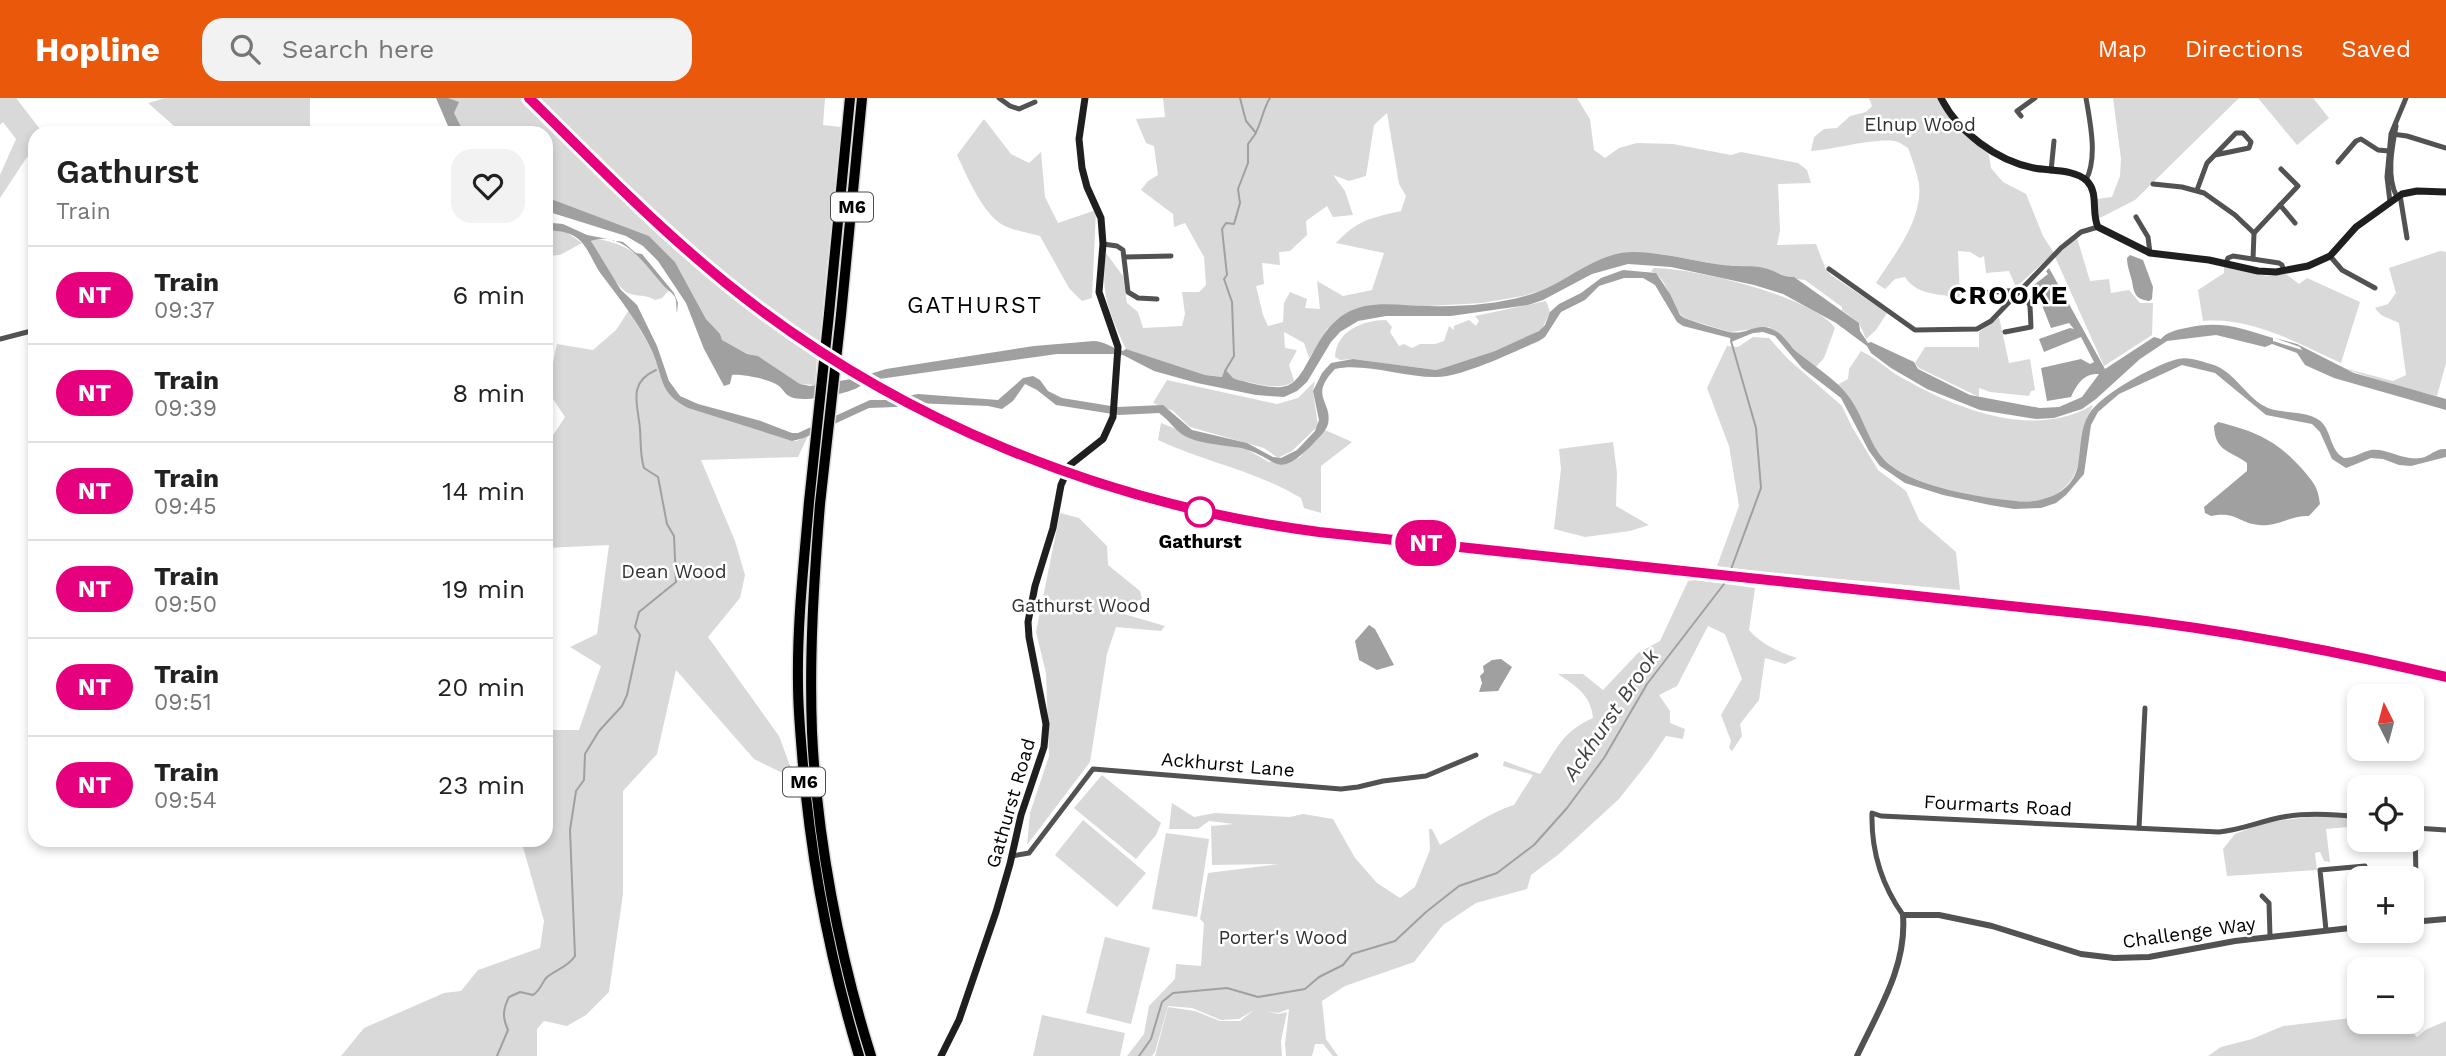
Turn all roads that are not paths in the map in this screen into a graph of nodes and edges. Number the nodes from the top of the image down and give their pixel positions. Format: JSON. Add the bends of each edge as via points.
{"nodes":[{"id":1,"x":850,"y":98,"type":"edge"},
{"id":2,"x":862,"y":98,"type":"edge"},
{"id":3,"x":999,"y":98,"type":"edge"},
{"id":4,"x":1085,"y":98,"type":"edge"},
{"id":5,"x":1941,"y":98,"type":"edge"},
{"id":6,"x":2035,"y":98,"type":"edge"},
{"id":7,"x":2086,"y":98,"type":"edge"},
{"id":8,"x":2406,"y":98,"type":"edge"},
{"id":9,"x":1035,"y":102,"type":"dead end"},
{"id":10,"x":2021,"y":116,"type":"dead end"},
{"id":11,"x":2393,"y":134,"type":"junction"},
{"id":12,"x":2054,"y":141,"type":"dead end"},
{"id":13,"x":2446,"y":148,"type":"edge"},
{"id":14,"x":2390,"y":151,"type":"junction"},
{"id":15,"x":2215,"y":155,"type":"junction"},
{"id":16,"x":2340,"y":158,"type":"dead end"},
{"id":17,"x":2281,"y":169,"type":"dead end"},
{"id":18,"x":2051,"y":171,"type":"junction"},
{"id":19,"x":2086,"y":180,"type":"junction"},
{"id":20,"x":2152,"y":184,"type":"dead end"},
{"id":21,"x":2197,"y":190,"type":"junction"},
{"id":22,"x":2446,"y":192,"type":"edge"},
{"id":23,"x":2396,"y":198,"type":"junction"},
{"id":24,"x":2280,"y":205,"type":"junction"},
{"id":25,"x":2136,"y":218,"type":"dead end"},
{"id":26,"x":2295,"y":223,"type":"dead end"},
{"id":27,"x":2098,"y":228,"type":"junction"},
{"id":28,"x":2254,"y":233,"type":"junction"},
{"id":29,"x":2407,"y":238,"type":"dead end"},
{"id":30,"x":1103,"y":244,"type":"junction"},
{"id":31,"x":2150,"y":253,"type":"junction"},
{"id":32,"x":1171,"y":256,"type":"dead end"},
{"id":33,"x":2330,"y":256,"type":"junction"},
{"id":34,"x":1125,"y":257,"type":"junction"},
{"id":35,"x":2253,"y":259,"type":"junction"},
{"id":36,"x":2226,"y":263,"type":"junction"},
{"id":37,"x":1829,"y":270,"type":"dead end"},
{"id":38,"x":2284,"y":271,"type":"junction"},
{"id":39,"x":2373,"y":286,"type":"dead end"},
{"id":40,"x":2021,"y":289,"type":"junction"},
{"id":41,"x":1983,"y":293,"type":"dead end"},
{"id":42,"x":1157,"y":299,"type":"dead end"},
{"id":43,"x":28,"y":332,"type":"edge"},
{"id":44,"x":2005,"y":332,"type":"dead end"},
{"id":45,"x":0,"y":339,"type":"edge"},
{"id":46,"x":2145,"y":708,"type":"dead end"},
{"id":47,"x":1476,"y":755,"type":"dead end"},
{"id":48,"x":2347,"y":816,"type":"edge"},
{"id":49,"x":2139,"y":828,"type":"junction"},
{"id":50,"x":2424,"y":828,"type":"edge"},
{"id":51,"x":2446,"y":830,"type":"edge"},
{"id":52,"x":1012,"y":856,"type":"junction"},
{"id":53,"x":2347,"y":868,"type":"edge"},
{"id":54,"x":2262,"y":896,"type":"dead end"},
{"id":55,"x":1903,"y":915,"type":"junction"},
{"id":56,"x":2446,"y":919,"type":"edge"},
{"id":57,"x":2424,"y":921,"type":"edge"},
{"id":58,"x":2347,"y":928,"type":"edge"},
{"id":59,"x":2326,"y":930,"type":"junction"},
{"id":60,"x":2270,"y":936,"type":"junction"},
{"id":61,"x":859,"y":1056,"type":"edge"},
{"id":62,"x":871,"y":1056,"type":"edge"},
{"id":63,"x":942,"y":1056,"type":"edge"},
{"id":64,"x":1857,"y":1056,"type":"edge"}],
"edges":[{"from":1,"to":61,"type":"highway","number":"M6","bridge":true,"via":[[809,502],[797,685],[818,891],[836,978]]},
{"from":2,"to":62,"type":"highway","number":"M6","bridge":true,"via":[[820,503],[812,732],[818,803],[847,976]]},
{"from":3,"to":9,"type":"street","via":[[1019,109]]},
{"from":4,"to":30,"type":"main road","via":[[1080,145],[1086,182],[1101,218]]},
{"from":5,"to":18,"type":"main road","via":[[1956,122],[1994,151]]},
{"from":6,"to":10,"type":"street","via":[[2017,111]]},
{"from":7,"to":19,"type":"street","via":[[2091,135]]},
{"from":8,"to":11,"type":"street"},
{"from":11,"to":13,"type":"street"},
{"from":11,"to":14,"type":"street"},
{"from":12,"to":18,"type":"street"},
{"from":14,"to":16,"type":"street","via":[[2378,150],[2361,139]]},
{"from":14,"to":23,"type":"street"},
{"from":15,"to":15,"type":"street","via":[[2238,132],[2251,142],[2249,148]]},
{"from":15,"to":21,"type":"street","via":[[2204,168]]},
{"from":17,"to":24,"type":"street","via":[[2298,186]]},
{"from":18,"to":19,"type":"main road"},
{"from":19,"to":27,"type":"main road"},
{"from":20,"to":21,"type":"street"},
{"from":21,"to":28,"type":"street"},
{"from":22,"to":23,"type":"main road","via":[[2413,191]]},
{"from":23,"to":29,"type":"street"},
{"from":23,"to":33,"type":"main road","via":[[2356,228]]},
{"from":24,"to":26,"type":"street"},
{"from":24,"to":28,"type":"street"},
{"from":25,"to":31,"type":"street","via":[[2148,237]]},
{"from":27,"to":31,"type":"main road"},
{"from":27,"to":40,"type":"street","via":[[2081,232]]},
{"from":28,"to":35,"type":"street"},
{"from":30,"to":34,"type":"street","via":[[1117,246]]},
{"from":30,"to":52,"type":"main road","name":"Gathurst Road","via":[[1099,292],[1118,353],[1113,417],[1103,439],[1066,470],[1029,613],[1046,732]]},
{"from":31,"to":36,"type":"main road"},
{"from":32,"to":34,"type":"street"},
{"from":33,"to":38,"type":"main road"},
{"from":33,"to":39,"type":"street","via":[[2342,270]]},
{"from":34,"to":42,"type":"street","via":[[1128,292]]},
{"from":35,"to":36,"type":"street","via":[[2231,256]]},
{"from":35,"to":38,"type":"street","via":[[2280,264]]},
{"from":36,"to":38,"type":"main road","via":[[2265,272]]},
{"from":37,"to":40,"type":"street","via":[[1919,331],[1983,328]]},
{"from":40,"to":41,"type":"street"},
{"from":40,"to":44,"type":"street","via":[[2030,306],[2031,327]]},
{"from":43,"to":45,"type":"street"},
{"from":46,"to":49,"type":"street"},
{"from":47,"to":52,"type":"street","name":"Ackhurst Lane","via":[[1426,776],[1341,789],[1093,769],[1029,853]]},
{"from":48,"to":49,"type":"street","name":"Fourmarts Road","via":[[2307,814],[2232,831]]},
{"from":49,"to":55,"type":"street","name":"Fourmarts Road","via":[[1872,813],[1878,869]]},
{"from":50,"to":51,"type":"street"},
{"from":52,"to":63,"type":"main road","name":"Gathurst Road","via":[[959,1020]]},
{"from":53,"to":59,"type":"street","via":[[2320,870]]},
{"from":54,"to":60,"type":"street","via":[[2269,903]]},
{"from":55,"to":60,"type":"street","name":"Challenge Way","via":[[1949,917],[2081,954],[2114,958],[2149,957]]},
{"from":55,"to":64,"type":"street","via":[[1897,971]]},
{"from":56,"to":57,"type":"street"},
{"from":58,"to":59,"type":"street","name":"Challenge Way"},
{"from":59,"to":60,"type":"street","name":"Challenge Way"}]}
